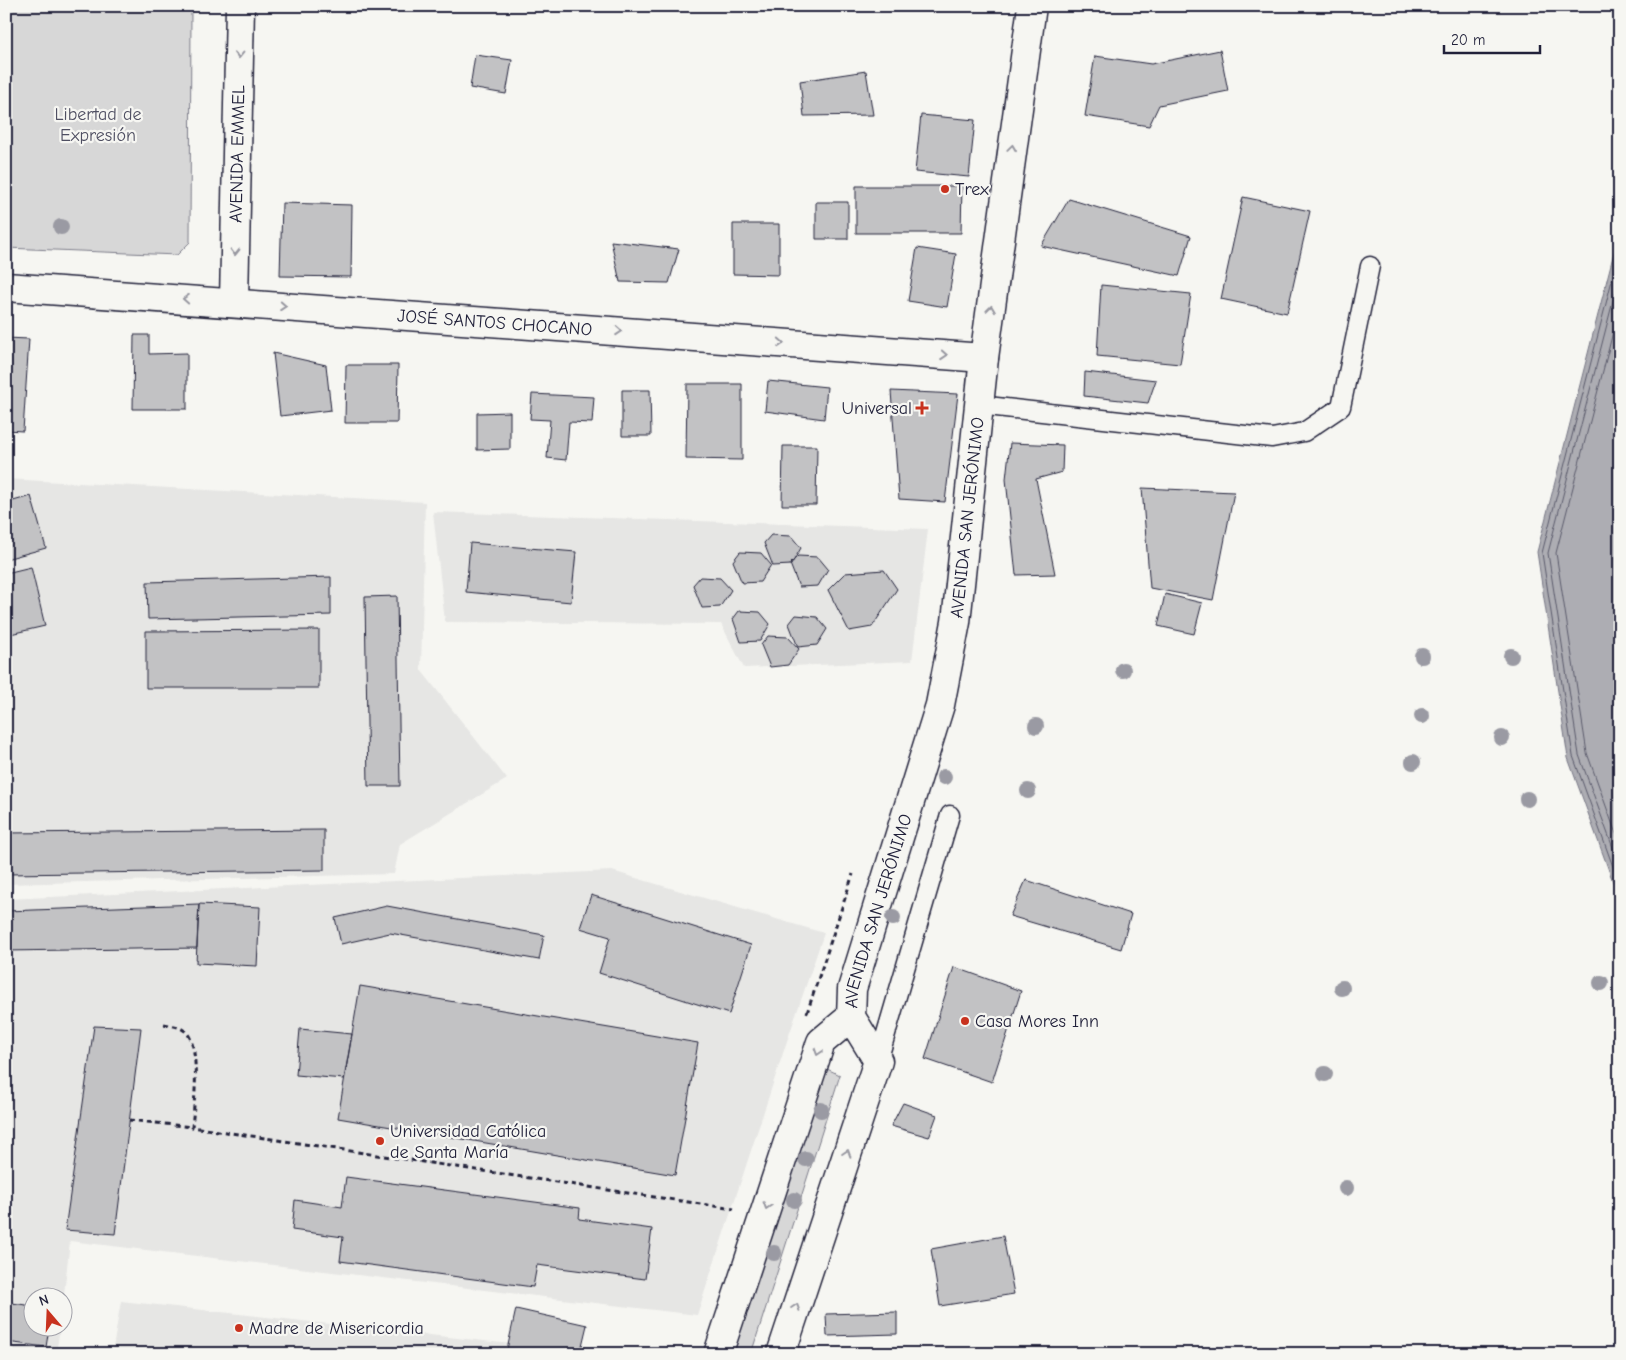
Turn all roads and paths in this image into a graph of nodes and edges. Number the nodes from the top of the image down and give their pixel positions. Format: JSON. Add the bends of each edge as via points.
{"nodes":[{"id":1,"x":240,"y":6,"type":"edge"},
{"id":2,"x":1032,"y":6,"type":"edge"},
{"id":3,"x":1370,"y":266,"type":"dead end"},
{"id":4,"x":6,"y":287,"type":"edge"},
{"id":5,"x":234,"y":302,"type":"junction"},
{"id":6,"x":984,"y":358,"type":"junction"},
{"id":7,"x":980,"y":405,"type":"junction"},
{"id":8,"x":950,"y":815,"type":"dead end"},
{"id":9,"x":854,"y":873,"type":"dead end"},
{"id":10,"x":806,"y":1014,"type":"dead end"},
{"id":11,"x":851,"y":1017,"type":"junction"},
{"id":12,"x":164,"y":1024,"type":"dead end"},
{"id":13,"x":878,"y":1061,"type":"junction"},
{"id":14,"x":129,"y":1120,"type":"dead end"},
{"id":15,"x":192,"y":1127,"type":"junction"},
{"id":16,"x":765,"y":1213,"type":"junction"},
{"id":17,"x":718,"y":1354,"type":"edge"},
{"id":18,"x":781,"y":1354,"type":"edge"}],
"edges":[{"from":1,"to":5,"type":"street","name":"AVENIDA EMMEL","one_way":true},
{"from":6,"to":2,"type":"street","name":"AVENIDA SAN JERÓNIMO","one_way":true},
{"from":3,"to":7,"type":"lane","via":[[1341,408],[1304,432],[1272,438]]},
{"from":5,"to":4,"type":"street","name":"JOSÉ SANTOS CHOCANO","one_way":true},
{"from":5,"to":6,"type":"street","name":"JOSÉ SANTOS CHOCANO","one_way":true},
{"from":6,"to":7,"type":"street","name":"AVENIDA SAN JERÓNIMO"},
{"from":7,"to":11,"type":"street","name":"AVENIDA SAN JERÓNIMO","via":[[956,622],[940,705],[852,988]]},
{"from":8,"to":13,"type":"lane"},
{"from":9,"to":10,"type":"path"},
{"from":11,"to":13,"type":"street","name":"AVENIDA SAN JERÓNIMO"},
{"from":11,"to":16,"type":"street","name":"AVENIDA SAN JERÓNIMO","one_way":true,"via":[[822,1042]]},
{"from":12,"to":15,"type":"path","via":[[180,1027],[192,1041],[196,1088]]},
{"from":18,"to":13,"type":"street","one_way":true},
{"from":14,"to":15,"type":"path"},
{"from":15,"to":16,"type":"path"},
{"from":16,"to":17,"type":"street","name":"AVENIDA SAN JERÓNIMO"}]}
